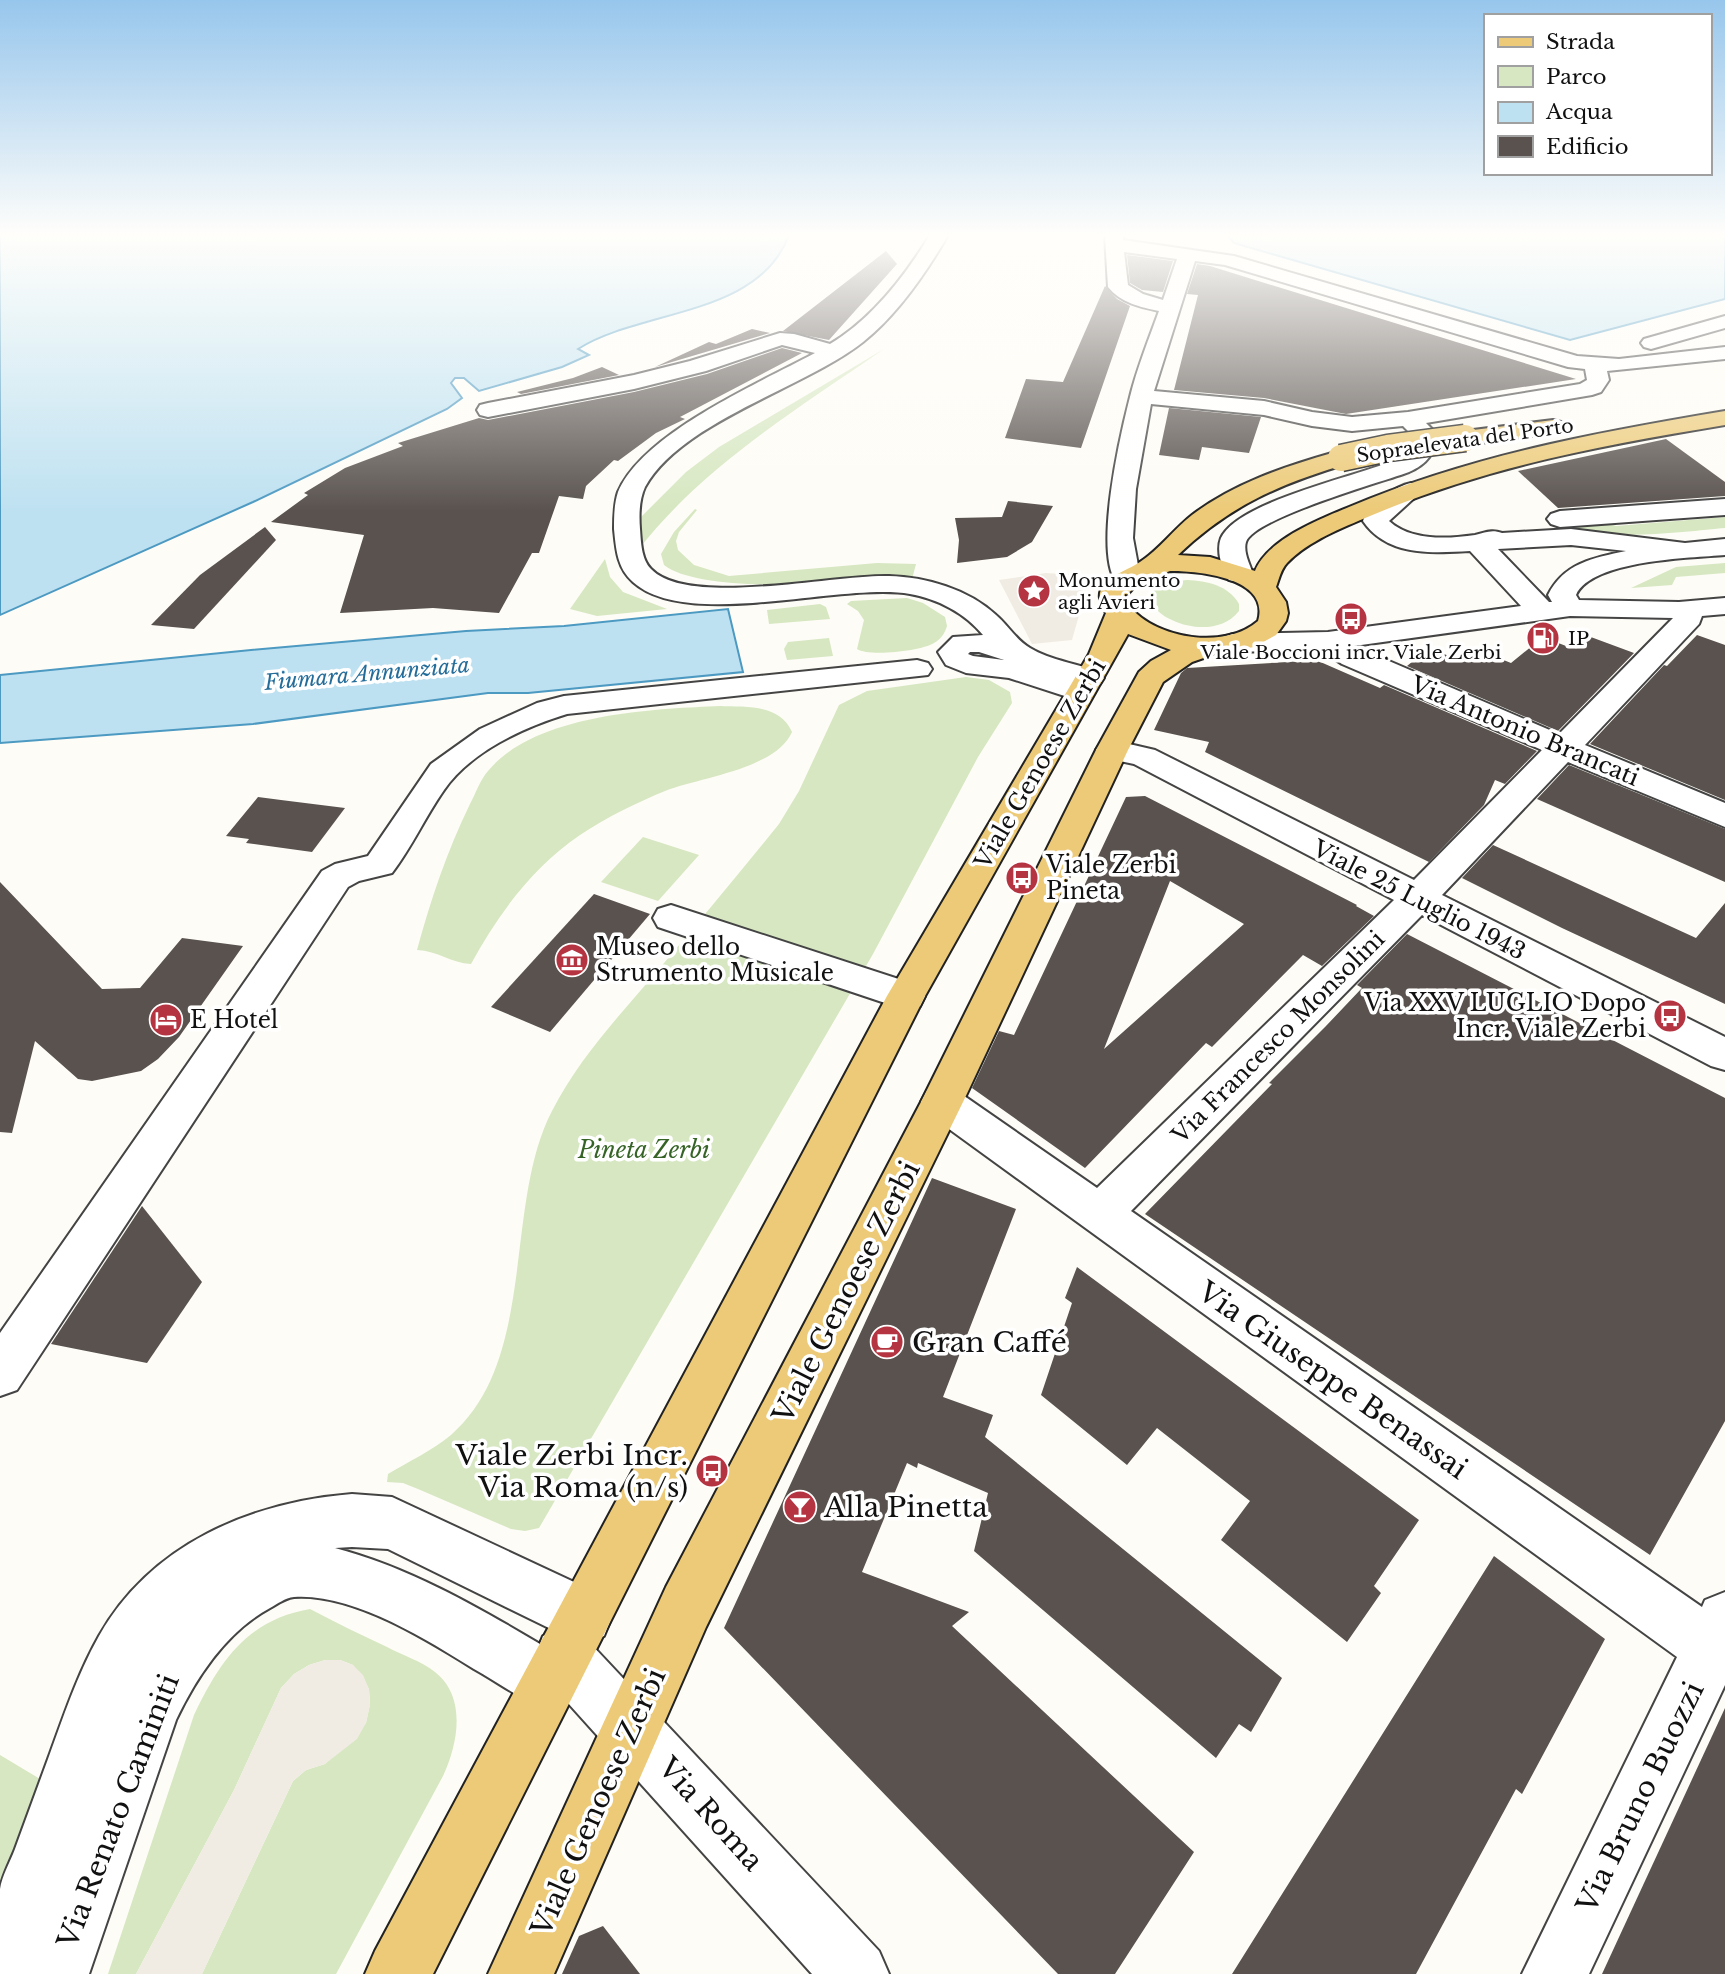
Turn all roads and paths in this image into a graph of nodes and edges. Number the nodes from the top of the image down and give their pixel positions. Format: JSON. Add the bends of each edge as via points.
{"nodes":[{"id":1,"x":867,"y":327,"type":"edge"},
{"id":2,"x":1163,"y":327,"type":"edge"},
{"id":3,"x":1451,"y":327,"type":"edge"},
{"id":4,"x":1707,"y":327,"type":"edge"},
{"id":5,"x":834,"y":352,"type":"junction"},
{"id":6,"x":1725,"y":354,"type":"edge"},
{"id":7,"x":1595,"y":365,"type":"junction"},
{"id":8,"x":1141,"y":396,"type":"junction"},
{"id":9,"x":1725,"y":404,"type":"edge"},
{"id":10,"x":488,"y":410,"type":"dead end"},
{"id":11,"x":1725,"y":418,"type":"edge"},
{"id":12,"x":1408,"y":419,"type":"junction"},
{"id":13,"x":1411,"y":490,"type":"junction"},
{"id":14,"x":1725,"y":507,"type":"edge"},
{"id":15,"x":1477,"y":542,"type":"junction"},
{"id":16,"x":1725,"y":547,"type":"edge"},
{"id":17,"x":1683,"y":550,"type":"junction"},
{"id":18,"x":1132,"y":585,"type":"junction"},
{"id":19,"x":1258,"y":587,"type":"junction"},
{"id":20,"x":1725,"y":587,"type":"edge"},
{"id":21,"x":1725,"y":606,"type":"edge"},
{"id":22,"x":1582,"y":607,"type":"junction"},
{"id":23,"x":1541,"y":611,"type":"junction"},
{"id":24,"x":1684,"y":614,"type":"junction"},
{"id":25,"x":1725,"y":631,"type":"edge"},
{"id":26,"x":1390,"y":633,"type":"junction"},
{"id":27,"x":1328,"y":641,"type":"junction"},
{"id":28,"x":1222,"y":645,"type":"junction"},
{"id":29,"x":964,"y":657,"type":"junction"},
{"id":30,"x":1035,"y":662,"type":"junction"},
{"id":31,"x":1085,"y":685,"type":"junction"},
{"id":32,"x":1566,"y":748,"type":"junction"},
{"id":33,"x":1112,"y":750,"type":"junction"},
{"id":34,"x":1725,"y":816,"type":"edge"},
{"id":35,"x":1417,"y":900,"type":"junction"},
{"id":36,"x":671,"y":918,"type":"dead end"},
{"id":37,"x":906,"y":996,"type":"junction"},
{"id":38,"x":1725,"y":1055,"type":"edge"},
{"id":39,"x":942,"y":1102,"type":"junction"},
{"id":40,"x":1100,"y":1214,"type":"junction"},
{"id":41,"x":0,"y":1374,"type":"edge"},
{"id":42,"x":290,"y":1548,"type":"junction"},
{"id":43,"x":1720,"y":1642,"type":"edge"},
{"id":44,"x":565,"y":1651,"type":"junction"},
{"id":45,"x":631,"y":1727,"type":"junction"},
{"id":46,"x":1,"y":1974,"type":"edge"},
{"id":47,"x":56,"y":1974,"type":"edge"},
{"id":48,"x":398,"y":1974,"type":"edge"},
{"id":49,"x":521,"y":1974,"type":"edge"},
{"id":50,"x":856,"y":1974,"type":"edge"},
{"id":51,"x":1555,"y":1974,"type":"edge"}],
"edges":[{"from":1,"to":5,"type":"street"},
{"from":2,"to":8,"type":"street"},
{"from":3,"to":7,"type":"street","via":[[1558,359]]},
{"from":4,"to":7,"type":"street","via":[[1598,358]]},
{"from":5,"to":10,"type":"street","via":[[780,340],[634,382]]},
{"from":5,"to":30,"type":"street","via":[[689,433],[652,461],[638,477],[626,505],[634,570],[668,590],[694,594],[777,593],[879,583],[920,587],[969,608],[1012,649]]},
{"from":6,"to":7,"type":"street"},
{"from":7,"to":12,"type":"street","via":[[1598,380],[1584,390]]},
{"from":8,"to":12,"type":"street","via":[[1264,408],[1352,424]]},
{"from":8,"to":18,"type":"street","via":[[1120,538]]},
{"from":9,"to":18,"type":"main road","name":"Sopraelevata del Porto","bridge":true,"via":[[1341,458],[1281,478],[1224,505]]},
{"from":11,"to":13,"type":"main road","via":[[1587,441]]},
{"from":12,"to":19,"type":"street","via":[[1424,433],[1420,454],[1398,468],[1295,504],[1244,528],[1234,538],[1232,545]]},
{"from":13,"to":15,"type":"street","via":[[1377,516],[1386,533],[1419,544]]},
{"from":13,"to":19,"type":"main road","via":[[1328,525],[1284,551]]},
{"from":14,"to":15,"type":"street","via":[[1556,519]]},
{"from":15,"to":17,"type":"street","via":[[1571,537]]},
{"from":15,"to":23,"type":"street"},
{"from":16,"to":17,"type":"street"},
{"from":17,"to":22,"type":"street","via":[[1623,559],[1570,581],[1562,595]]},
{"from":18,"to":19,"type":"main road","via":[[1188,563]]},
{"from":18,"to":28,"type":"main road","via":[[1139,629],[1180,643]]},
{"from":18,"to":31,"type":"main road","name":"Viale Genoese Zerbi","via":[[1116,632]]},
{"from":19,"to":26,"type":"street","via":[[1298,618]]},
{"from":19,"to":28,"type":"main road","name":"Viale Genoese Zerbi","via":[[1275,615],[1271,624],[1250,638]]},
{"from":20,"to":22,"type":"street"},
{"from":21,"to":24,"type":"street"},
{"from":22,"to":23,"type":"street"},
{"from":22,"to":24,"type":"street"},
{"from":23,"to":26,"type":"street"},
{"from":24,"to":25,"type":"street"},
{"from":24,"to":32,"type":"street","name":"Via Francesco Monsolini"},
{"from":26,"to":27,"type":"street"},
{"from":27,"to":28,"type":"street"},
{"from":27,"to":32,"type":"street","name":"Via Antonio Brancati","via":[[1352,658]]},
{"from":28,"to":33,"type":"main road","name":"Viale Genoese Zerbi","via":[[1161,667],[1150,678]]},
{"from":29,"to":30,"type":"street","via":[[970,642]]},
{"from":29,"to":31,"type":"street"},
{"from":29,"to":41,"type":"street","via":[[917,669],[564,705],[530,716],[458,756],[433,782],[380,865],[335,879]]},
{"from":30,"to":31,"type":"street"},
{"from":31,"to":37,"type":"main road","name":"Viale Genoese Zerbi"},
{"from":32,"to":34,"type":"street","name":"Via Antonio Brancati"},
{"from":32,"to":35,"type":"street","name":"Via Francesco Monsolini"},
{"from":33,"to":35,"type":"street","name":"Viale 25 Luglio 1943","via":[[1144,757]]},
{"from":33,"to":39,"type":"main road","name":"Viale Genoese Zerbi"},
{"from":35,"to":38,"type":"street","name":"Viale 25 Luglio 1943"},
{"from":35,"to":40,"type":"street","name":"Via Francesco Monsolini"},
{"from":36,"to":37,"type":"street"},
{"from":37,"to":44,"type":"main road","name":"Viale Genoese Zerbi"},
{"from":39,"to":40,"type":"street","name":"Via Giuseppe Benassai"},
{"from":39,"to":45,"type":"main road","name":"Viale Genoese Zerbi","via":[[686,1607]]},
{"from":40,"to":43,"type":"street","name":"Via Giuseppe Benassai"},
{"from":42,"to":44,"type":"street","name":"Via Renato Caminiti","via":[[321,1571],[377,1590],[491,1645]]},
{"from":42,"to":44,"type":"street","name":"Via Renato Caminiti","via":[[363,1520],[391,1523]]},
{"from":42,"to":46,"type":"street","name":"Via Renato Caminiti","via":[[249,1539],[205,1561],[174,1585],[122,1649],[102,1692]]},
{"from":42,"to":47,"type":"street","name":"Via Renato Caminiti","via":[[196,1633],[168,1672]]},
{"from":43,"to":51,"type":"street","name":"Via Bruno Buozzi"},
{"from":44,"to":45,"type":"street","name":"Via Roma"},
{"from":44,"to":48,"type":"main road","name":"Viale Genoese Zerbi"},
{"from":45,"to":49,"type":"main road","name":"Viale Genoese Zerbi"},
{"from":45,"to":50,"type":"street","name":"Via Roma"}]}
